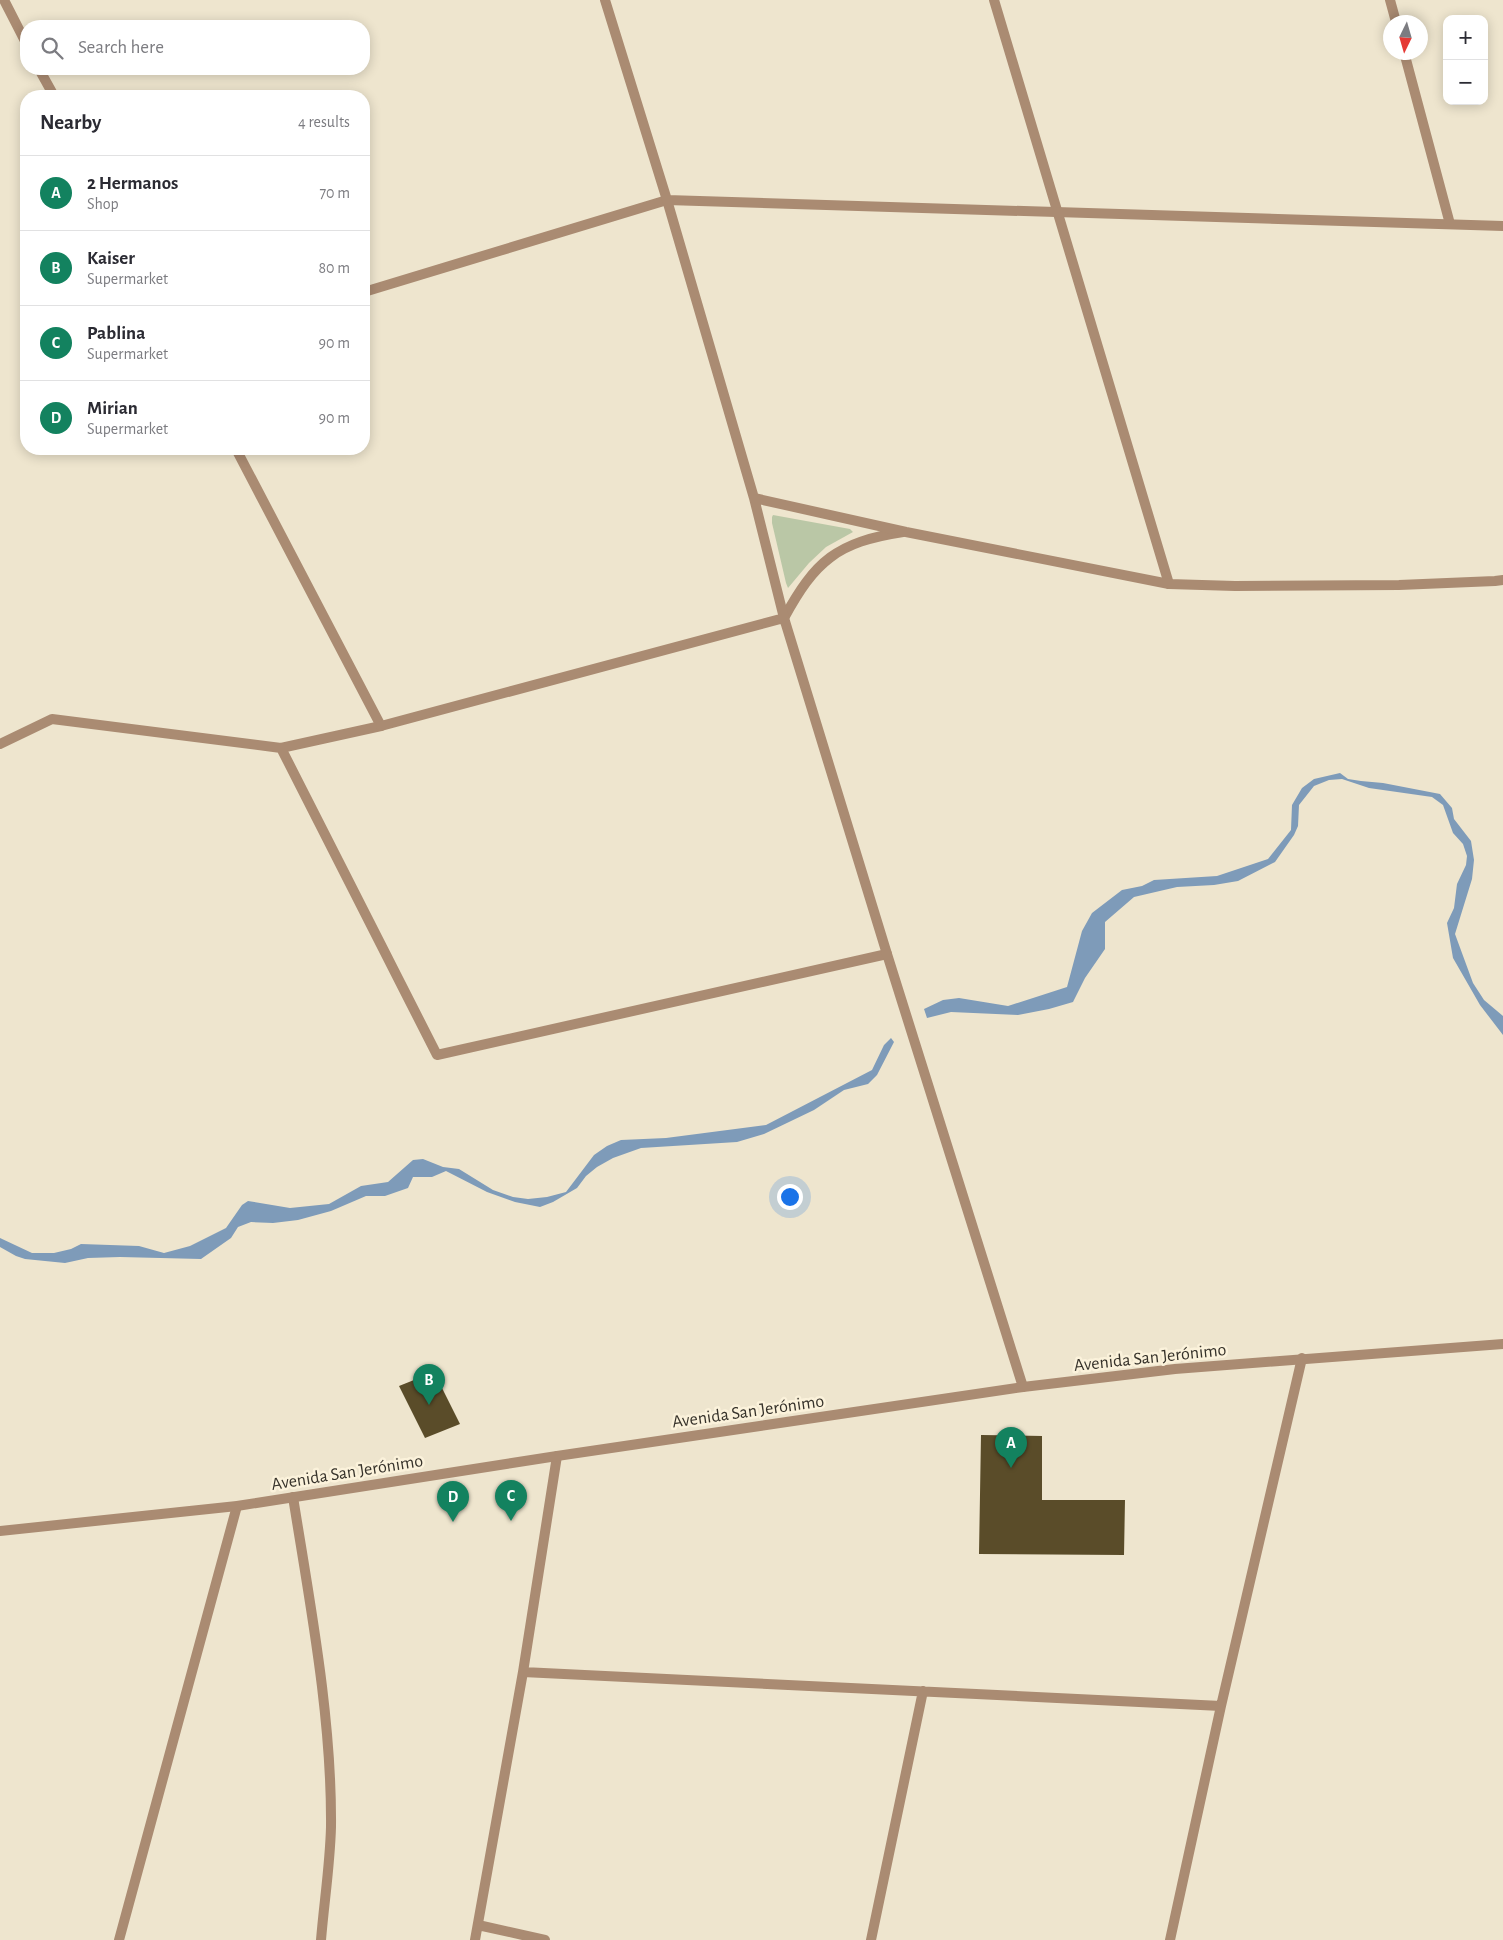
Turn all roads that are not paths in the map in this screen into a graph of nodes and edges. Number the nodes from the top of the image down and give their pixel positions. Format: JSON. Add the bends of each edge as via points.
{"nodes":[{"id":1,"x":4,"y":0,"type":"edge"},
{"id":2,"x":605,"y":0,"type":"edge"},
{"id":3,"x":994,"y":0,"type":"edge"},
{"id":4,"x":1390,"y":0,"type":"edge"},
{"id":5,"x":1394,"y":15,"type":"edge"},
{"id":6,"x":20,"y":31,"type":"edge"},
{"id":7,"x":1406,"y":60,"type":"edge"},
{"id":8,"x":42,"y":75,"type":"edge"},
{"id":9,"x":51,"y":90,"type":"edge"},
{"id":10,"x":667,"y":200,"type":"junction"},
{"id":11,"x":1056,"y":212,"type":"junction"},
{"id":12,"x":1450,"y":224,"type":"junction"},
{"id":13,"x":1503,"y":226,"type":"edge"},
{"id":14,"x":370,"y":290,"type":"edge"},
{"id":15,"x":239,"y":455,"type":"edge"},
{"id":16,"x":754,"y":498,"type":"junction"},
{"id":17,"x":906,"y":532,"type":"junction"},
{"id":18,"x":1503,"y":580,"type":"edge"},
{"id":19,"x":1169,"y":584,"type":"junction"},
{"id":20,"x":784,"y":618,"type":"junction"},
{"id":21,"x":381,"y":726,"type":"junction"},
{"id":22,"x":0,"y":744,"type":"edge"},
{"id":23,"x":281,"y":748,"type":"junction"},
{"id":24,"x":887,"y":954,"type":"junction"},
{"id":25,"x":1503,"y":1344,"type":"edge"},
{"id":26,"x":1302,"y":1358,"type":"junction"},
{"id":27,"x":1024,"y":1387,"type":"junction"},
{"id":28,"x":557,"y":1456,"type":"junction"},
{"id":29,"x":293,"y":1497,"type":"junction"},
{"id":30,"x":237,"y":1506,"type":"junction"},
{"id":31,"x":0,"y":1530,"type":"edge"},
{"id":32,"x":523,"y":1672,"type":"junction"},
{"id":33,"x":923,"y":1692,"type":"junction"},
{"id":34,"x":1221,"y":1706,"type":"junction"},
{"id":35,"x":478,"y":1926,"type":"junction"},
{"id":36,"x":119,"y":1940,"type":"edge"},
{"id":37,"x":321,"y":1940,"type":"edge"},
{"id":38,"x":475,"y":1940,"type":"edge"},
{"id":39,"x":545,"y":1940,"type":"edge"},
{"id":40,"x":871,"y":1940,"type":"edge"},
{"id":41,"x":1170,"y":1940,"type":"edge"}],
"edges":[{"from":1,"to":6,"type":"street"},
{"from":2,"to":10,"type":"street"},
{"from":3,"to":11,"type":"street"},
{"from":4,"to":5,"type":"street"},
{"from":7,"to":12,"type":"street"},
{"from":8,"to":9,"type":"street"},
{"from":10,"to":11,"type":"street"},
{"from":10,"to":14,"type":"street"},
{"from":10,"to":16,"type":"street"},
{"from":11,"to":12,"type":"street"},
{"from":11,"to":19,"type":"street"},
{"from":12,"to":13,"type":"street"},
{"from":15,"to":21,"type":"street"},
{"from":16,"to":17,"type":"street"},
{"from":16,"to":20,"type":"street"},
{"from":17,"to":19,"type":"street"},
{"from":17,"to":20,"type":"street","via":[[851,544],[826,560],[800,590]]},
{"from":18,"to":19,"type":"street","via":[[1389,585]]},
{"from":20,"to":21,"type":"street"},
{"from":20,"to":24,"type":"street"},
{"from":21,"to":23,"type":"street"},
{"from":22,"to":23,"type":"street","via":[[52,719]]},
{"from":23,"to":24,"type":"street","via":[[437,1055]]},
{"from":24,"to":27,"type":"street"},
{"from":25,"to":26,"type":"street","name":"Avenida San Jerónimo"},
{"from":26,"to":27,"type":"street","name":"Avenida San Jerónimo"},
{"from":26,"to":34,"type":"street"},
{"from":27,"to":28,"type":"street","name":"Avenida San Jerónimo"},
{"from":28,"to":29,"type":"street","name":"Avenida San Jerónimo"},
{"from":28,"to":32,"type":"street"},
{"from":29,"to":30,"type":"street","name":"Avenida San Jerónimo"},
{"from":29,"to":37,"type":"street","via":[[319,1656],[329,1765],[331,1827]]},
{"from":30,"to":31,"type":"street","name":"Avenida San Jerónimo"},
{"from":30,"to":36,"type":"street"},
{"from":32,"to":33,"type":"street"},
{"from":32,"to":35,"type":"street"},
{"from":33,"to":34,"type":"street"},
{"from":33,"to":40,"type":"street"},
{"from":34,"to":41,"type":"street"},
{"from":35,"to":38,"type":"street"},
{"from":35,"to":39,"type":"street"}]}
